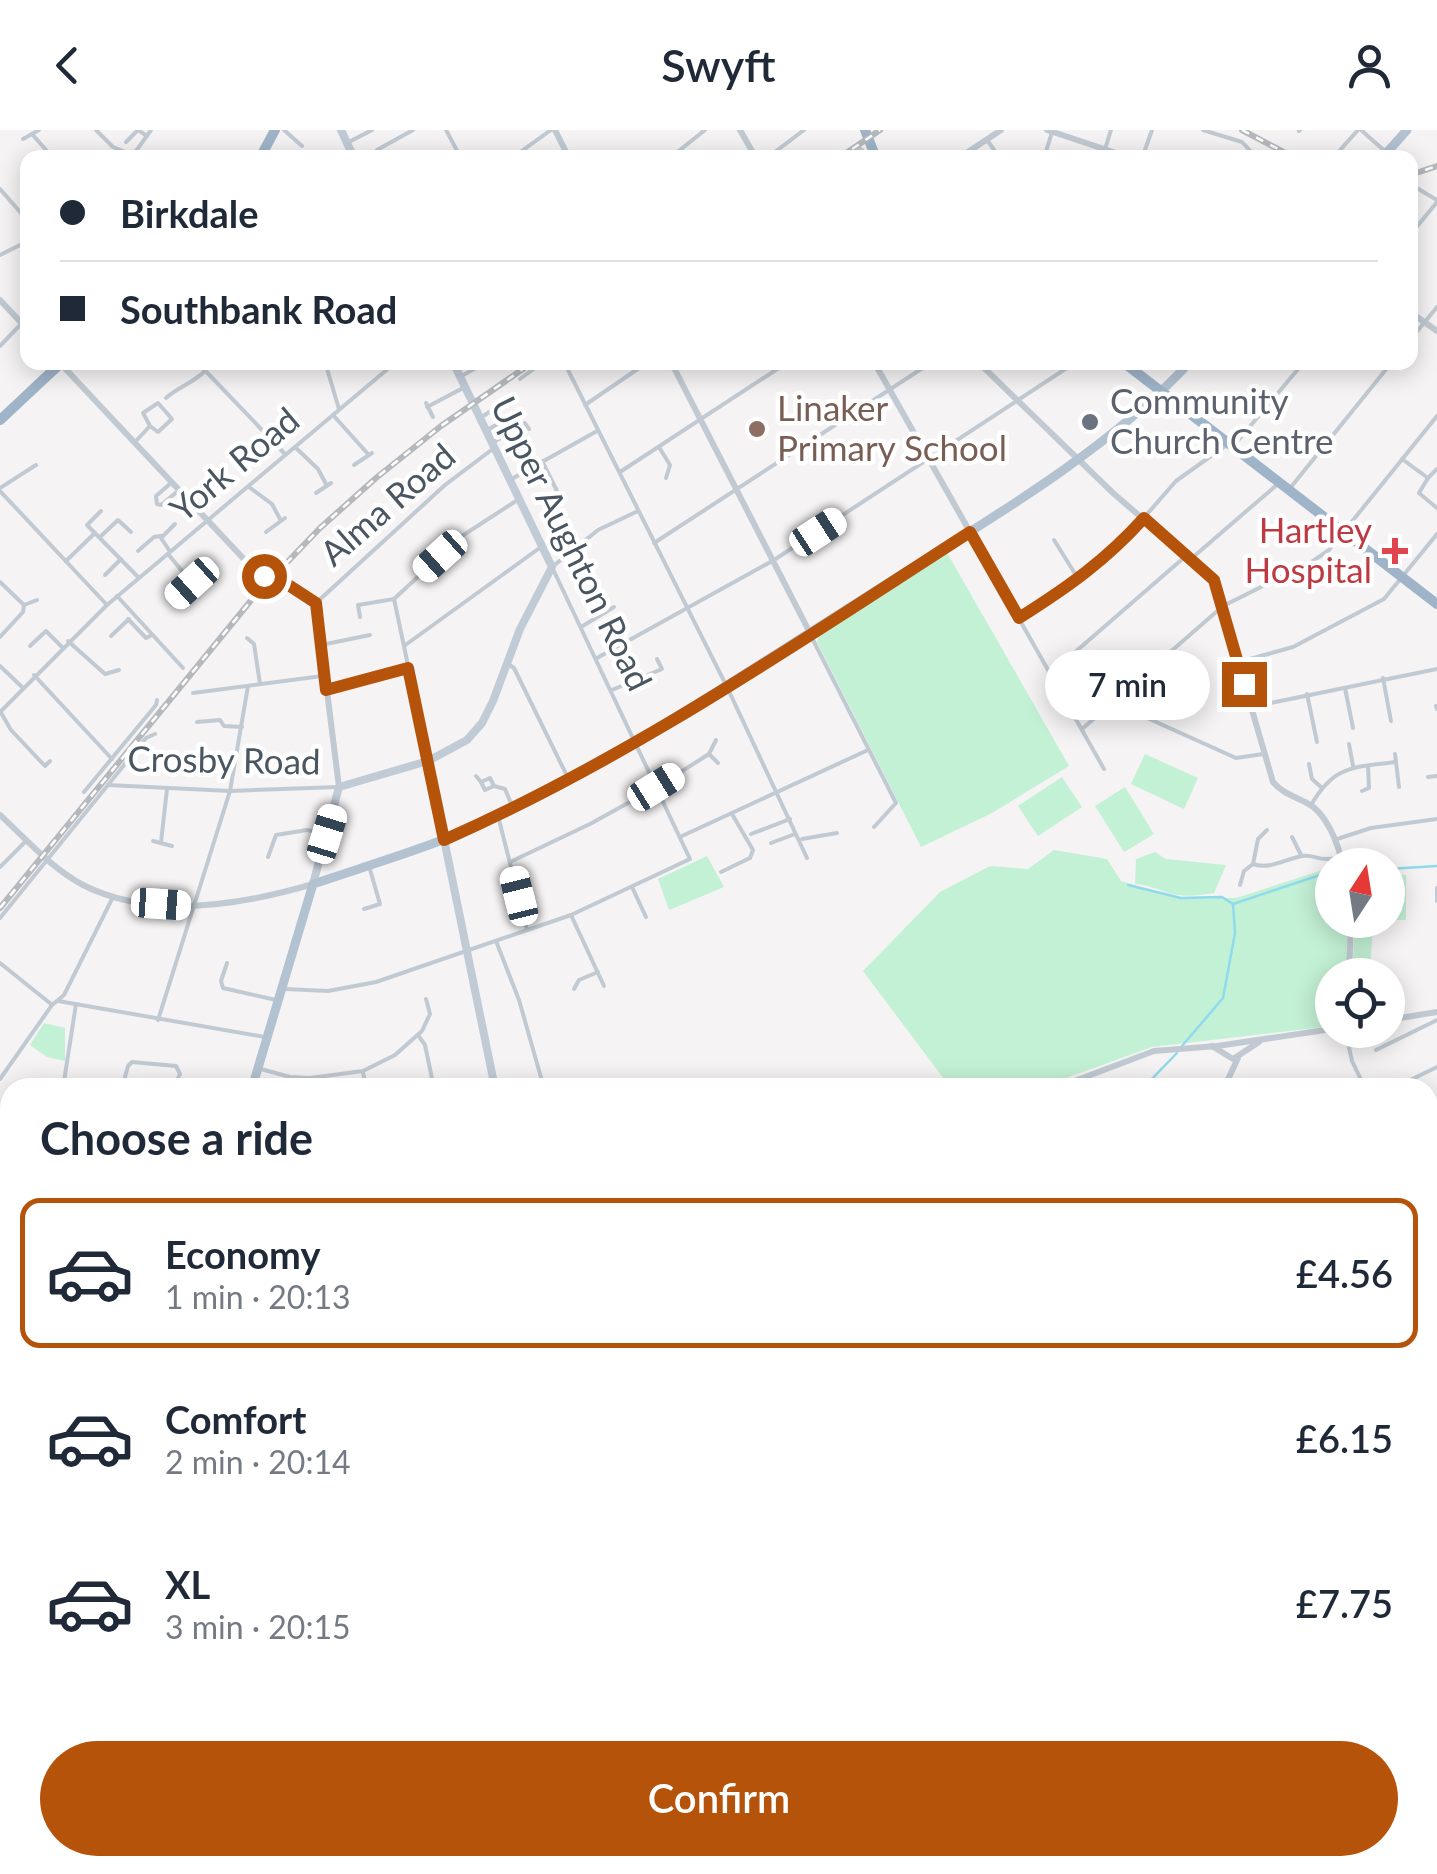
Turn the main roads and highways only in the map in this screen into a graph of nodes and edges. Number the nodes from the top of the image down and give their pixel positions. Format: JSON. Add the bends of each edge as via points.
{"nodes":[{"id":1,"x":1407,"y":130,"type":"edge"},
{"id":2,"x":1389,"y":150,"type":"edge"},
{"id":3,"x":54,"y":370,"type":"edge"},
{"id":4,"x":457,"y":370,"type":"edge"},
{"id":5,"x":1133,"y":370,"type":"edge"},
{"id":6,"x":1183,"y":370,"type":"edge"},
{"id":7,"x":1162,"y":392,"type":"junction"},
{"id":8,"x":0,"y":420,"type":"edge"},
{"id":9,"x":1437,"y":604,"type":"edge"},
{"id":10,"x":428,"y":761,"type":"junction"},
{"id":11,"x":444,"y":840,"type":"junction"},
{"id":12,"x":312,"y":884,"type":"junction"},
{"id":13,"x":255,"y":1078,"type":"edge"},
{"id":14,"x":493,"y":1078,"type":"edge"}],
"edges":[{"from":1,"to":2,"type":"main road"},
{"from":3,"to":8,"type":"highway"},
{"from":4,"to":10,"type":"main road","name":"Upper Aughton Road","via":[[552,567],[482,723],[467,740]]},
{"from":5,"to":7,"type":"highway"},
{"from":6,"to":7,"type":"main road"},
{"from":7,"to":9,"type":"highway"},
{"from":7,"to":11,"type":"main road","via":[[970,532],[727,687],[568,780]]},
{"from":10,"to":11,"type":"main road"},
{"from":10,"to":12,"type":"main road","via":[[339,787]]},
{"from":11,"to":12,"type":"main road"},
{"from":11,"to":14,"type":"main road"},
{"from":12,"to":13,"type":"main road"}]}
